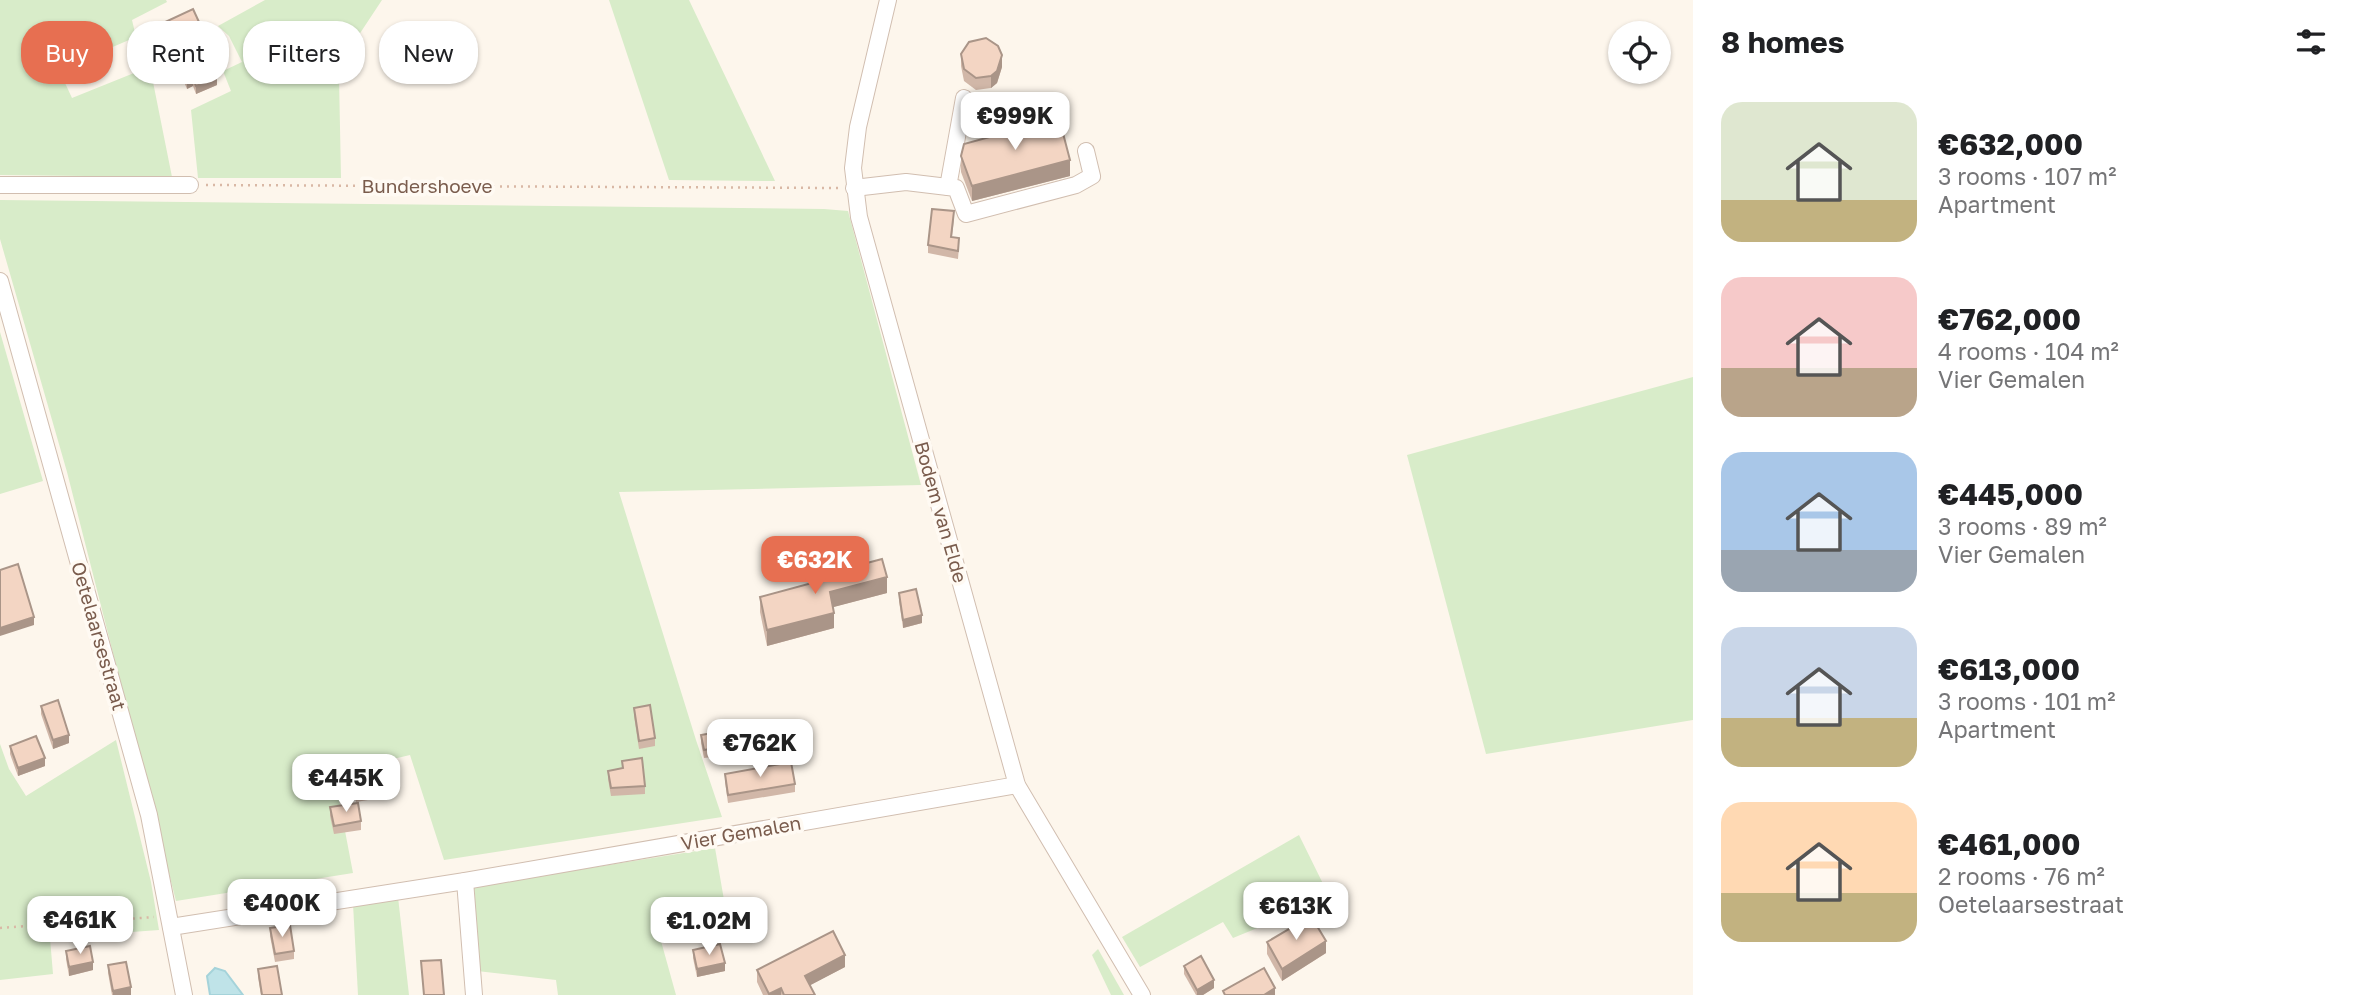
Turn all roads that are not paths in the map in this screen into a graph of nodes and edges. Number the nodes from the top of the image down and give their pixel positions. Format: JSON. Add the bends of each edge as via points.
{"nodes":[{"id":1,"x":888,"y":0,"type":"edge"},
{"id":2,"x":964,"y":98,"type":"dead end"},
{"id":3,"x":1086,"y":151,"type":"dead end"},
{"id":4,"x":190,"y":185,"type":"road end"},
{"id":5,"x":0,"y":186,"type":"edge"},
{"id":6,"x":948,"y":187,"type":"junction"},
{"id":7,"x":854,"y":188,"type":"junction"},
{"id":8,"x":0,"y":281,"type":"edge"},
{"id":9,"x":1017,"y":785,"type":"junction"},
{"id":10,"x":465,"y":881,"type":"junction"},
{"id":11,"x":170,"y":921,"type":"junction"},
{"id":12,"x":184,"y":995,"type":"edge"},
{"id":13,"x":474,"y":995,"type":"edge"},
{"id":14,"x":1142,"y":995,"type":"edge"}],
"edges":[{"from":1,"to":7,"type":"street","name":"Bodem van Elde","via":[[858,127]]},
{"from":2,"to":6,"type":"street"},
{"from":3,"to":6,"type":"street","via":[[1092,176],[1076,185],[966,214],[956,188]]},
{"from":4,"to":5,"type":"street"},
{"from":6,"to":7,"type":"street","via":[[906,182]]},
{"from":7,"to":9,"type":"street","name":"Bodem van Elde"},
{"from":8,"to":11,"type":"street","name":"Oetelaarsestraat","via":[[149,815]]},
{"from":9,"to":10,"type":"street","name":"Vier Gemalen"},
{"from":9,"to":14,"type":"street","name":"Bodem van Elde"},
{"from":10,"to":11,"type":"street","name":"Vier Gemalen"},
{"from":10,"to":13,"type":"street"},
{"from":11,"to":12,"type":"street","name":"Oetelaarsestraat"}]}
